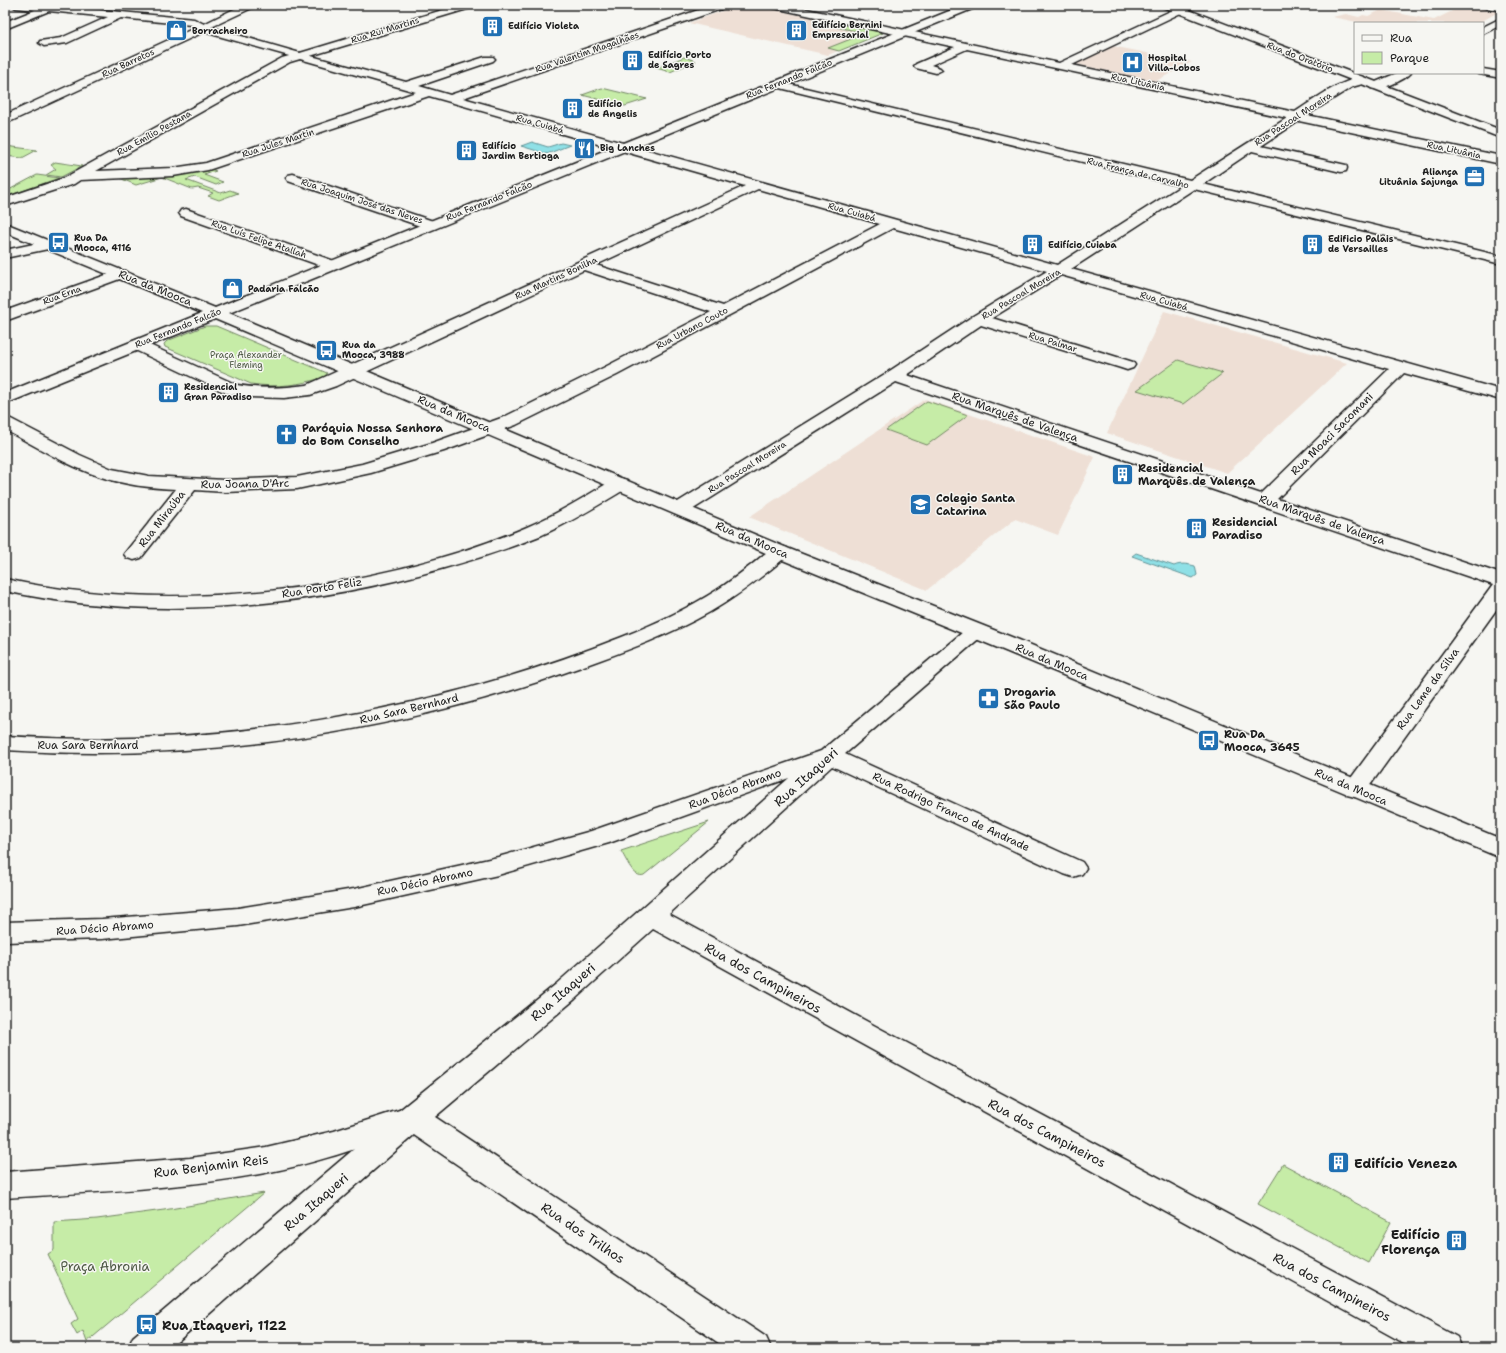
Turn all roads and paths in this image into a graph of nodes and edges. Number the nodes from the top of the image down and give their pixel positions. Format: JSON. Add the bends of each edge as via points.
{"nodes":[{"id":1,"x":16,"y":5,"type":"edge"},
{"id":2,"x":250,"y":5,"type":"edge"},
{"id":3,"x":470,"y":5,"type":"edge"},
{"id":4,"x":723,"y":5,"type":"edge"},
{"id":5,"x":774,"y":5,"type":"edge"},
{"id":6,"x":973,"y":5,"type":"edge"},
{"id":7,"x":1167,"y":5,"type":"edge"},
{"id":8,"x":1486,"y":5,"type":"edge"},
{"id":9,"x":52,"y":6,"type":"edge"},
{"id":10,"x":1501,"y":8,"type":"edge"},
{"id":11,"x":837,"y":9,"type":"dead end"},
{"id":12,"x":1180,"y":10,"type":"junction"},
{"id":13,"x":121,"y":15,"type":"junction"},
{"id":14,"x":822,"y":15,"type":"junction"},
{"id":15,"x":1501,"y":21,"type":"edge"},
{"id":16,"x":5,"y":26,"type":"edge"},
{"id":17,"x":203,"y":28,"type":"junction"},
{"id":18,"x":1484,"y":30,"type":"edge"},
{"id":19,"x":904,"y":32,"type":"junction"},
{"id":20,"x":44,"y":43,"type":"dead end"},
{"id":21,"x":966,"y":46,"type":"junction"},
{"id":22,"x":300,"y":56,"type":"junction"},
{"id":23,"x":489,"y":59,"type":"dead end"},
{"id":24,"x":1061,"y":66,"type":"junction"},
{"id":25,"x":936,"y":70,"type":"dead end"},
{"id":26,"x":1484,"y":72,"type":"edge"},
{"id":27,"x":1403,"y":74,"type":"edge"},
{"id":28,"x":1501,"y":75,"type":"edge"},
{"id":29,"x":1362,"y":81,"type":"junction"},
{"id":30,"x":776,"y":84,"type":"junction"},
{"id":31,"x":407,"y":86,"type":"junction"},
{"id":32,"x":1375,"y":86,"type":"junction"},
{"id":33,"x":429,"y":92,"type":"junction"},
{"id":34,"x":452,"y":98,"type":"junction"},
{"id":35,"x":1297,"y":116,"type":"junction"},
{"id":36,"x":5,"y":120,"type":"edge"},
{"id":37,"x":1501,"y":134,"type":"edge"},
{"id":38,"x":622,"y":147,"type":"junction"},
{"id":39,"x":1251,"y":147,"type":"junction"},
{"id":40,"x":107,"y":159,"type":"junction"},
{"id":41,"x":1501,"y":160,"type":"edge"},
{"id":42,"x":1341,"y":168,"type":"dead end"},
{"id":43,"x":123,"y":173,"type":"junction"},
{"id":44,"x":293,"y":178,"type":"dead end"},
{"id":45,"x":69,"y":181,"type":"junction"},
{"id":46,"x":757,"y":185,"type":"junction"},
{"id":47,"x":1192,"y":186,"type":"junction"},
{"id":48,"x":5,"y":202,"type":"edge"},
{"id":49,"x":186,"y":213,"type":"dead end"},
{"id":50,"x":431,"y":224,"type":"junction"},
{"id":51,"x":892,"y":224,"type":"junction"},
{"id":52,"x":5,"y":227,"type":"edge"},
{"id":53,"x":48,"y":245,"type":"junction"},
{"id":54,"x":5,"y":254,"type":"edge"},
{"id":55,"x":1501,"y":260,"type":"edge"},
{"id":56,"x":332,"y":265,"type":"junction"},
{"id":57,"x":583,"y":265,"type":"junction"},
{"id":58,"x":1058,"y":271,"type":"junction"},
{"id":59,"x":566,"y":272,"type":"junction"},
{"id":60,"x":120,"y":274,"type":"junction"},
{"id":61,"x":654,"y":288,"type":"junction"},
{"id":62,"x":639,"y":297,"type":"junction"},
{"id":63,"x":724,"y":311,"type":"junction"},
{"id":64,"x":215,"y":313,"type":"junction"},
{"id":65,"x":5,"y":316,"type":"edge"},
{"id":66,"x":979,"y":319,"type":"junction"},
{"id":67,"x":706,"y":320,"type":"junction"},
{"id":68,"x":136,"y":345,"type":"junction"},
{"id":69,"x":1127,"y":365,"type":"dead end"},
{"id":70,"x":1400,"y":367,"type":"junction"},
{"id":71,"x":355,"y":371,"type":"junction"},
{"id":72,"x":894,"y":376,"type":"junction"},
{"id":73,"x":1501,"y":396,"type":"edge"},
{"id":74,"x":5,"y":399,"type":"edge"},
{"id":75,"x":5,"y":423,"type":"edge"},
{"id":76,"x":491,"y":429,"type":"junction"},
{"id":77,"x":190,"y":484,"type":"junction"},
{"id":78,"x":620,"y":484,"type":"junction"},
{"id":79,"x":1264,"y":501,"type":"junction"},
{"id":80,"x":680,"y":509,"type":"junction"},
{"id":81,"x":780,"y":552,"type":"junction"},
{"id":82,"x":134,"y":554,"type":"dead end"},
{"id":83,"x":1501,"y":580,"type":"edge"},
{"id":84,"x":5,"y":585,"type":"edge"},
{"id":85,"x":1501,"y":589,"type":"edge"},
{"id":86,"x":976,"y":631,"type":"junction"},
{"id":87,"x":5,"y":743,"type":"edge"},
{"id":88,"x":829,"y":756,"type":"junction"},
{"id":89,"x":1355,"y":789,"type":"junction"},
{"id":90,"x":1501,"y":849,"type":"edge"},
{"id":91,"x":1073,"y":868,"type":"dead end"},
{"id":92,"x":651,"y":916,"type":"junction"},
{"id":93,"x":5,"y":932,"type":"edge"},
{"id":94,"x":412,"y":1118,"type":"junction"},
{"id":95,"x":5,"y":1185,"type":"edge"},
{"id":96,"x":743,"y":1345,"type":"edge"},
{"id":97,"x":145,"y":1348,"type":"edge"},
{"id":98,"x":1445,"y":1348,"type":"edge"}],
"edges":[{"from":1,"to":9,"type":"street","name":"Rua Cuiabá"},
{"from":2,"to":17,"type":"street","name":"Rua Barretos"},
{"from":3,"to":22,"type":"street","name":"Rua Rui Martins"},
{"from":4,"to":34,"type":"street","name":"Rua Valentim Magalhães"},
{"from":5,"to":14,"type":"street","name":"Rua Lituânia"},
{"from":6,"to":19,"type":"street","name":"Rua Fernando Falcão"},
{"from":7,"to":12,"type":"street","name":"Rua do Oratório"},
{"from":8,"to":10,"type":"street"},
{"from":9,"to":13,"type":"street","name":"Rua Cuiabá"},
{"from":9,"to":16,"type":"street"},
{"from":11,"to":14,"type":"street"},
{"from":12,"to":24,"type":"street"},
{"from":12,"to":29,"type":"street","name":"Rua do Oratório"},
{"from":13,"to":17,"type":"street","name":"Rua Cuiabá","via":[[194,22]]},
{"from":13,"to":20,"type":"street","via":[[64,41]]},
{"from":14,"to":19,"type":"street","name":"Rua Lituânia"},
{"from":15,"to":18,"type":"street"},
{"from":17,"to":22,"type":"street","name":"Rua Cuiabá"},
{"from":17,"to":36,"type":"street","name":"Rua Barretos"},
{"from":19,"to":21,"type":"street","name":"Rua Lituânia"},
{"from":19,"to":30,"type":"street","name":"Rua Fernando Falcão"},
{"from":21,"to":24,"type":"street","name":"Rua Lituânia"},
{"from":21,"to":25,"type":"street","via":[[920,66]]},
{"from":22,"to":31,"type":"street","name":"Rua Cuiabá"},
{"from":22,"to":40,"type":"street","name":"Rua Emílio Pestana","via":[[286,60]]},
{"from":23,"to":31,"type":"street"},
{"from":24,"to":35,"type":"street","name":"Rua Lituânia"},
{"from":26,"to":28,"type":"street"},
{"from":27,"to":32,"type":"street"},
{"from":29,"to":32,"type":"street","name":"Rua do Oratório"},
{"from":29,"to":35,"type":"street","name":"Rua Pascoal Moreira","via":[[1348,85]]},
{"from":30,"to":38,"type":"street","name":"Rua Fernando Falcão"},
{"from":30,"to":47,"type":"street","name":"Rua França de Carvalho"},
{"from":31,"to":33,"type":"street","name":"Rua Cuiabá"},
{"from":32,"to":37,"type":"street","name":"Rua do Oratório"},
{"from":33,"to":34,"type":"street","name":"Rua Cuiabá"},
{"from":33,"to":43,"type":"street","name":"Rua Jules Martin","via":[[208,166],[172,172]]},
{"from":34,"to":38,"type":"street","name":"Rua Cuiabá"},
{"from":35,"to":39,"type":"street","name":"Rua Pascoal Moreira"},
{"from":35,"to":41,"type":"street","name":"Rua Lituânia"},
{"from":38,"to":46,"type":"street","name":"Rua Cuiabá"},
{"from":38,"to":50,"type":"street","name":"Rua Fernando Falcão"},
{"from":39,"to":42,"type":"street"},
{"from":39,"to":47,"type":"street","name":"Rua Pascoal Moreira"},
{"from":40,"to":43,"type":"street"},
{"from":40,"to":45,"type":"street","name":"Rua Emílio Pestana"},
{"from":43,"to":45,"type":"street","name":"Rua Jules Martin","via":[[89,176]]},
{"from":44,"to":50,"type":"street","name":"Rua Joaquim José das Neves"},
{"from":45,"to":48,"type":"street","name":"Rua Emílio Pestana"},
{"from":46,"to":51,"type":"street","name":"Rua Cuiabá"},
{"from":46,"to":57,"type":"street","name":"Rua Martins Bonilha"},
{"from":47,"to":55,"type":"street","name":"Rua França de Carvalho"},
{"from":47,"to":58,"type":"street","name":"Rua Pascoal Moreira"},
{"from":49,"to":56,"type":"street","name":"Rua Luís Felipe Atallah"},
{"from":50,"to":56,"type":"street","name":"Rua Fernando Falcão"},
{"from":51,"to":58,"type":"street","name":"Rua Cuiabá"},
{"from":51,"to":63,"type":"street","name":"Rua Urbano Couto"},
{"from":52,"to":53,"type":"street","name":"Rua da Mooca"},
{"from":53,"to":54,"type":"street"},
{"from":53,"to":60,"type":"street","name":"Rua da Mooca"},
{"from":56,"to":64,"type":"street","name":"Rua Fernando Falcão"},
{"from":57,"to":59,"type":"street","name":"Rua Martins Bonilha"},
{"from":57,"to":61,"type":"street"},
{"from":58,"to":66,"type":"street","name":"Rua Pascoal Moreira"},
{"from":58,"to":70,"type":"street","name":"Rua Cuiabá"},
{"from":59,"to":62,"type":"street"},
{"from":59,"to":71,"type":"street","name":"Rua Martins Bonilha"},
{"from":60,"to":64,"type":"street","name":"Rua da Mooca"},
{"from":60,"to":65,"type":"street","name":"Rua Erna"},
{"from":61,"to":62,"type":"street"},
{"from":61,"to":63,"type":"street"},
{"from":62,"to":67,"type":"street"},
{"from":63,"to":67,"type":"street","name":"Rua Urbano Couto"},
{"from":64,"to":68,"type":"street","name":"Rua Fernando Falcão"},
{"from":64,"to":71,"type":"street","name":"Rua da Mooca"},
{"from":66,"to":69,"type":"street","name":"Rua Palmar"},
{"from":66,"to":72,"type":"street","name":"Rua Pascoal Moreira"},
{"from":67,"to":76,"type":"street","name":"Rua Urbano Couto","via":[[611,371]]},
{"from":68,"to":71,"type":"street","name":"Rua Martins Bonilha","via":[[232,388],[248,392],[284,393],[310,390]]},
{"from":68,"to":74,"type":"street","name":"Rua Fernando Falcão"},
{"from":70,"to":73,"type":"street","name":"Rua Cuiabá"},
{"from":70,"to":79,"type":"street","name":"Rua Moaci Sacomani"},
{"from":71,"to":76,"type":"street","name":"Rua da Mooca"},
{"from":72,"to":79,"type":"street","name":"Rua Marquês de Valença"},
{"from":72,"to":80,"type":"street","name":"Rua Pascoal Moreira"},
{"from":75,"to":77,"type":"street","name":"Rua Joana D'Arc","via":[[107,473],[149,482]]},
{"from":76,"to":77,"type":"street","name":"Rua Joana D'Arc","via":[[399,460],[297,483],[225,486]]},
{"from":76,"to":78,"type":"street","name":"Rua da Mooca"},
{"from":77,"to":82,"type":"street","name":"Rua Miraúba"},
{"from":78,"to":80,"type":"street","name":"Rua da Mooca"},
{"from":78,"to":84,"type":"street","name":"Rua Porto Feliz","via":[[522,536],[461,557],[334,588],[243,599],[170,602],[98,599]]},
{"from":79,"to":83,"type":"street","name":"Rua Marquês de Valença"},
{"from":80,"to":81,"type":"street","name":"Rua da Mooca"},
{"from":81,"to":86,"type":"street","name":"Rua da Mooca"},
{"from":81,"to":87,"type":"street","name":"Rua Sara Bernhard","via":[[722,596],[661,629],[502,688],[343,724],[248,737],[102,747]]},
{"from":85,"to":89,"type":"street","name":"Rua Leme da Silva"},
{"from":86,"to":88,"type":"street","name":"Rua Itaqueri"},
{"from":86,"to":89,"type":"street","name":"Rua da Mooca"},
{"from":88,"to":91,"type":"street","name":"Rua Rodrigo Franco de Andrade"},
{"from":88,"to":92,"type":"street","name":"Rua Itaqueri"},
{"from":88,"to":93,"type":"street","name":"Rua Décio Abramo","via":[[600,837],[498,866],[354,898],[238,917],[102,929]]},
{"from":89,"to":90,"type":"street","name":"Rua da Mooca"},
{"from":92,"to":94,"type":"street","name":"Rua Itaqueri"},
{"from":92,"to":98,"type":"street","name":"Rua dos Campineiros"},
{"from":94,"to":95,"type":"street","name":"Rua Benjamin Reis","via":[[334,1144],[266,1160],[190,1171]]},
{"from":94,"to":96,"type":"street","name":"Rua dos Trilhos"},
{"from":94,"to":97,"type":"street","name":"Rua Itaqueri"}]}
